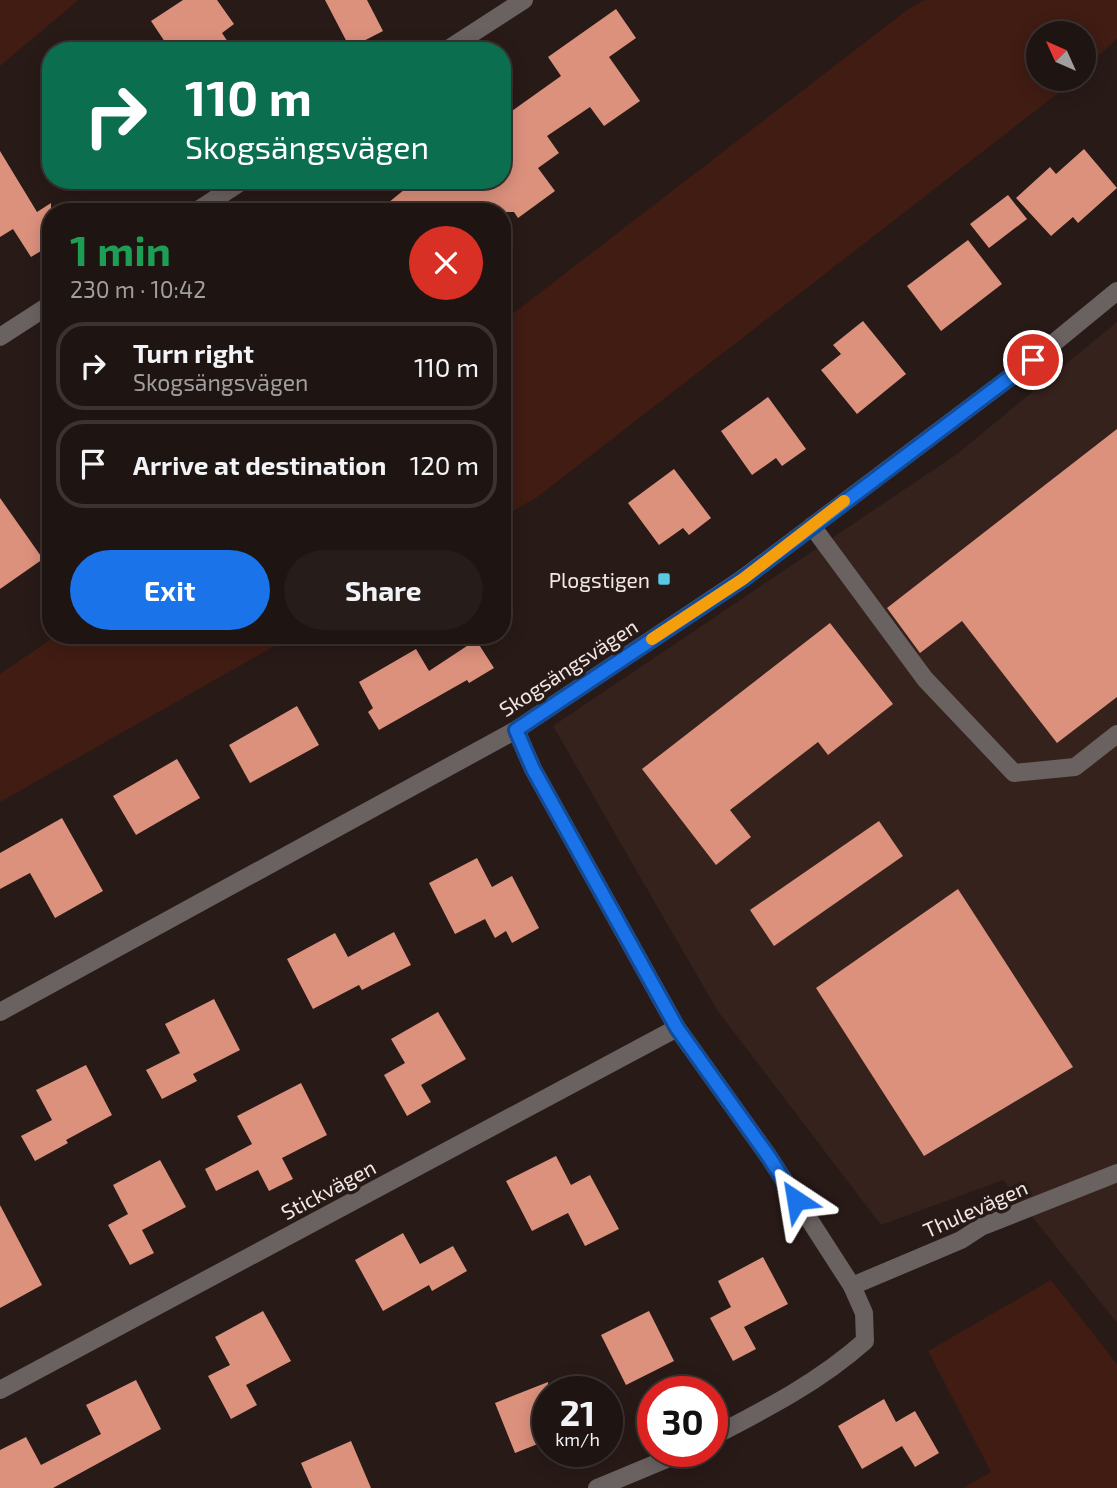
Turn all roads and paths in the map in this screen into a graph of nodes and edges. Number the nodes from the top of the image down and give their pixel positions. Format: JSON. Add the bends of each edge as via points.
{"nodes":[{"id":1,"x":524,"y":0,"type":"edge"},
{"id":2,"x":459,"y":42,"type":"edge"},
{"id":3,"x":230,"y":189,"type":"edge"},
{"id":4,"x":209,"y":203,"type":"edge"},
{"id":5,"x":1117,"y":291,"type":"edge"},
{"id":6,"x":42,"y":310,"type":"edge"},
{"id":7,"x":0,"y":337,"type":"edge"},
{"id":8,"x":812,"y":526,"type":"junction"},
{"id":9,"x":516,"y":730,"type":"junction"},
{"id":10,"x":1117,"y":734,"type":"edge"},
{"id":11,"x":0,"y":1012,"type":"edge"},
{"id":12,"x":677,"y":1028,"type":"junction"},
{"id":13,"x":1117,"y":1173,"type":"edge"},
{"id":14,"x":852,"y":1286,"type":"junction"},
{"id":15,"x":0,"y":1390,"type":"edge"},
{"id":16,"x":728,"y":1429,"type":"edge"},
{"id":17,"x":648,"y":1467,"type":"edge"},
{"id":18,"x":597,"y":1488,"type":"edge"}],
"edges":[{"from":1,"to":2,"type":"street"},
{"from":3,"to":4,"type":"street"},
{"from":5,"to":8,"type":"street","name":"Skogsängsvägen"},
{"from":6,"to":7,"type":"street"},
{"from":8,"to":9,"type":"street","name":"Skogsängsvägen","via":[[743,579]]},
{"from":8,"to":10,"type":"street","via":[[925,679],[1014,773],[1075,767]]},
{"from":9,"to":11,"type":"street","name":"Skogsängsvägen"},
{"from":9,"to":12,"type":"street","via":[[533,769]]},
{"from":12,"to":14,"type":"street","via":[[769,1157]]},
{"from":12,"to":15,"type":"street","name":"Stickvägen"},
{"from":13,"to":14,"type":"street","name":"Thulevägen","via":[[981,1227],[961,1240]]},
{"from":14,"to":16,"type":"street","via":[[864,1313],[865,1341],[795,1393]]},
{"from":17,"to":18,"type":"street"}]}
